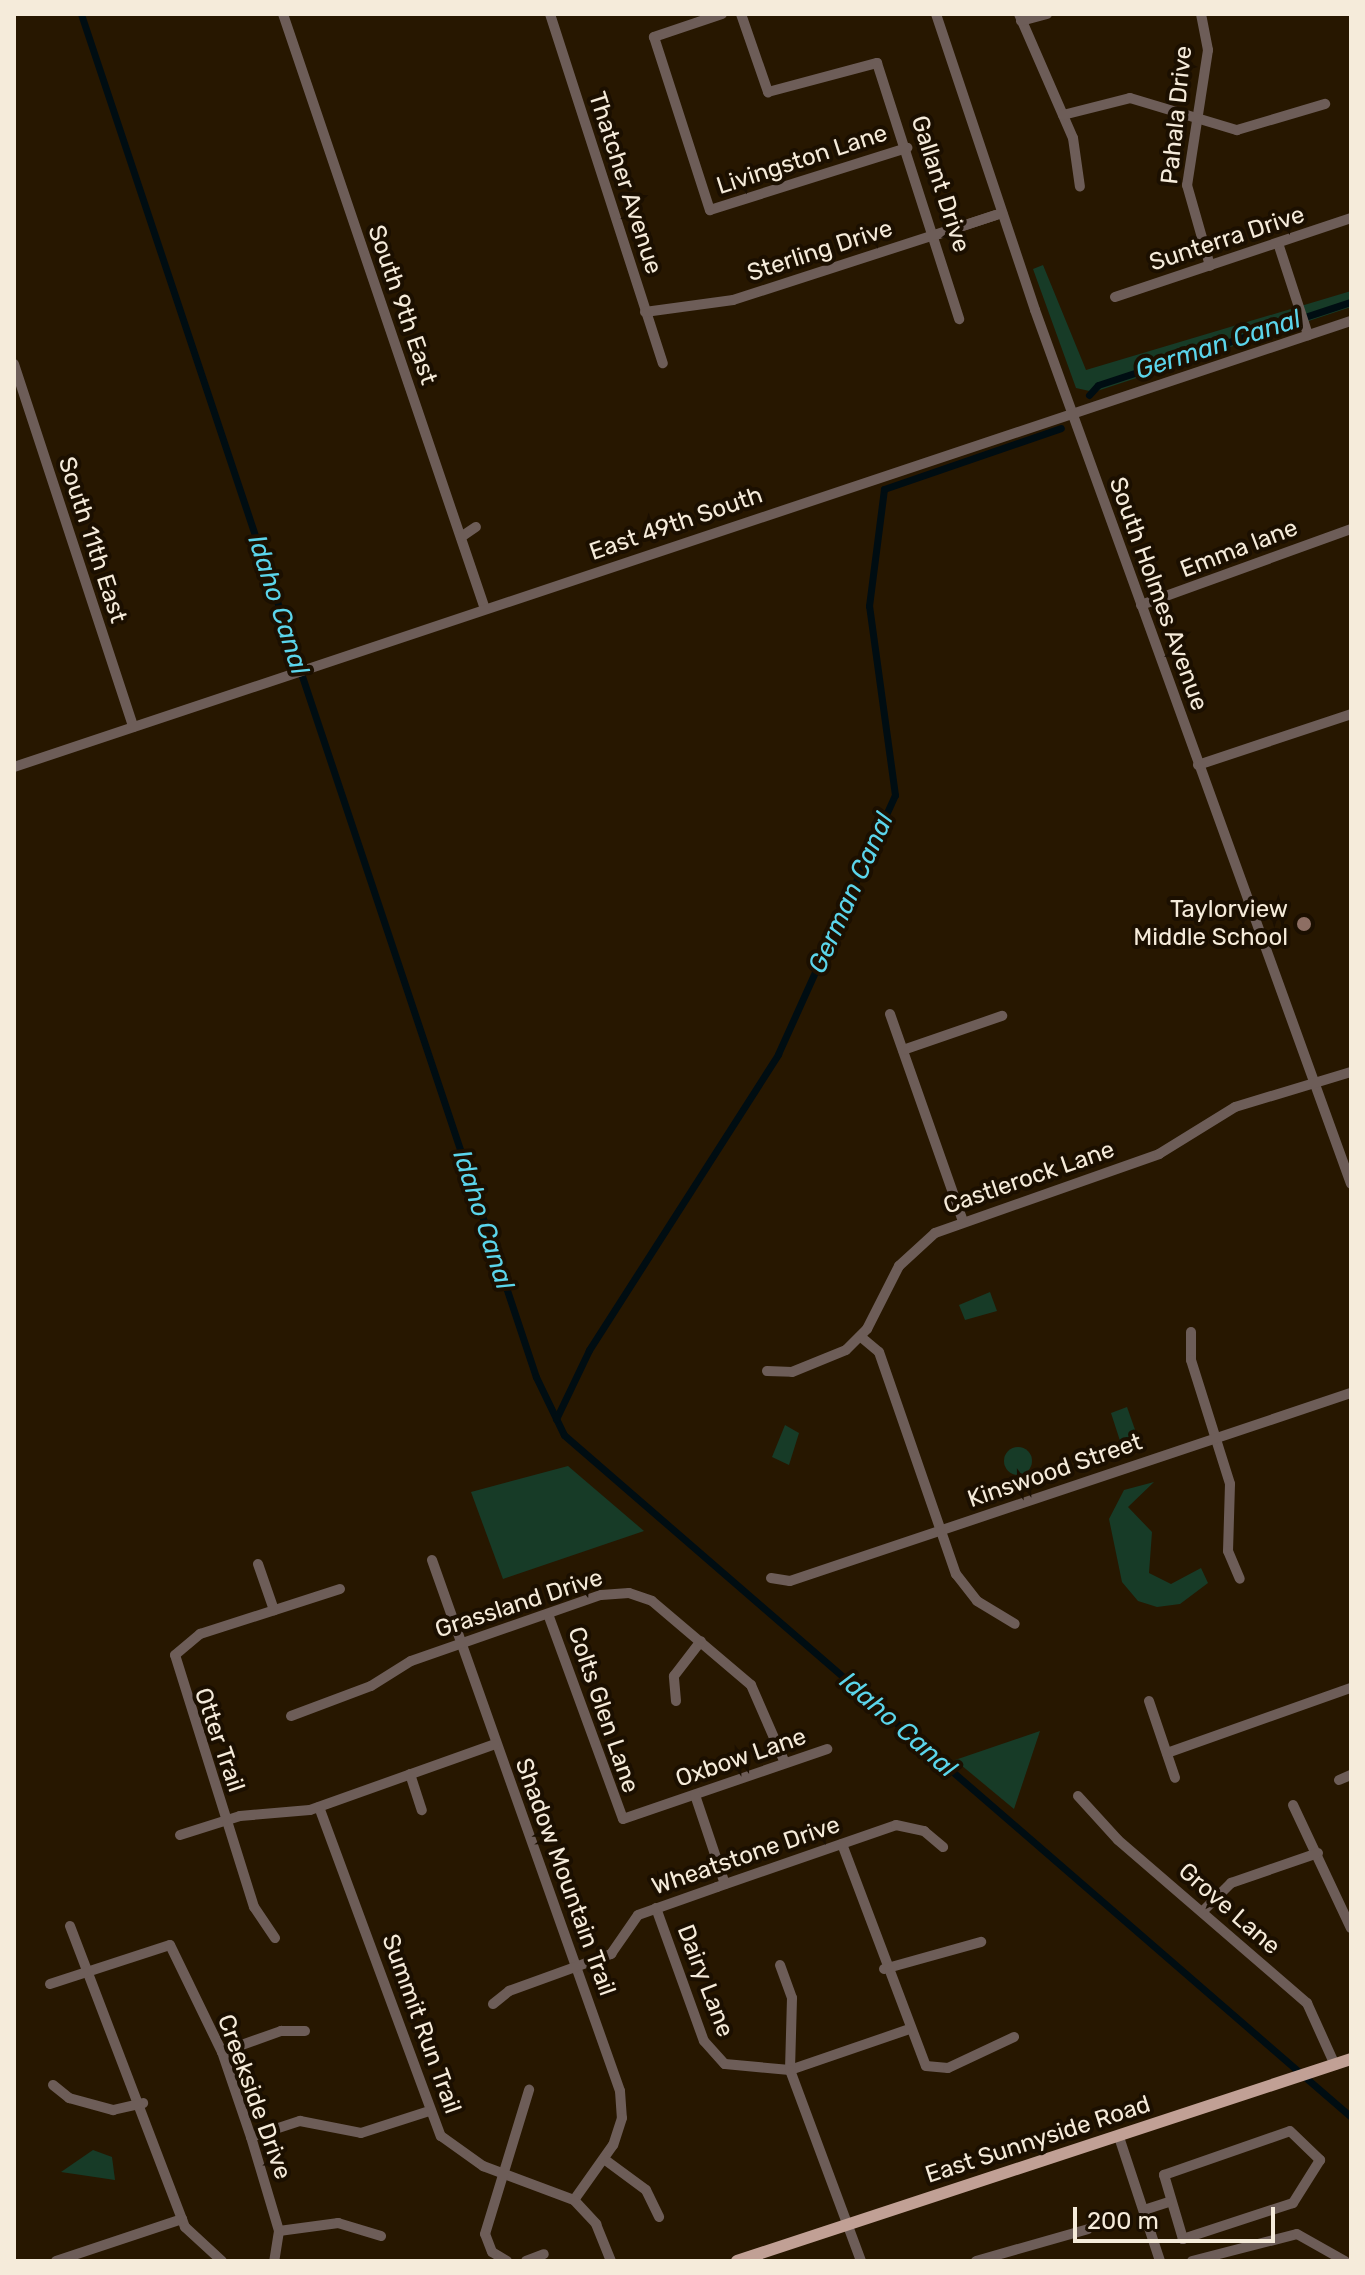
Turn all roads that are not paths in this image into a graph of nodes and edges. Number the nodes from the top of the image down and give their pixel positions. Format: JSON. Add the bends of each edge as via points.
{"nodes":[{"id":1,"x":283,"y":14,"type":"edge"},
{"id":2,"x":550,"y":14,"type":"edge"},
{"id":3,"x":722,"y":14,"type":"edge"},
{"id":4,"x":741,"y":14,"type":"edge"},
{"id":5,"x":936,"y":14,"type":"edge"},
{"id":6,"x":1047,"y":14,"type":"edge"},
{"id":7,"x":1201,"y":14,"type":"edge"},
{"id":8,"x":1020,"y":18,"type":"edge"},
{"id":9,"x":1325,"y":104,"type":"dead end"},
{"id":10,"x":1063,"y":115,"type":"junction"},
{"id":11,"x":1198,"y":121,"type":"junction"},
{"id":12,"x":907,"y":148,"type":"junction"},
{"id":13,"x":1080,"y":187,"type":"dead end"},
{"id":14,"x":999,"y":214,"type":"junction"},
{"id":15,"x":1351,"y":218,"type":"edge"},
{"id":16,"x":936,"y":235,"type":"junction"},
{"id":17,"x":1278,"y":243,"type":"junction"},
{"id":18,"x":1210,"y":266,"type":"junction"},
{"id":19,"x":1115,"y":297,"type":"dead end"},
{"id":20,"x":645,"y":312,"type":"junction"},
{"id":21,"x":959,"y":319,"type":"dead end"},
{"id":22,"x":1351,"y":321,"type":"edge"},
{"id":23,"x":1308,"y":335,"type":"junction"},
{"id":24,"x":663,"y":363,"type":"dead end"},
{"id":25,"x":14,"y":364,"type":"edge"},
{"id":26,"x":1072,"y":412,"type":"junction"},
{"id":27,"x":476,"y":527,"type":"dead end"},
{"id":28,"x":1351,"y":529,"type":"edge"},
{"id":29,"x":461,"y":537,"type":"junction"},
{"id":30,"x":1141,"y":605,"type":"junction"},
{"id":31,"x":485,"y":609,"type":"junction"},
{"id":32,"x":1351,"y":714,"type":"edge"},
{"id":33,"x":133,"y":727,"type":"junction"},
{"id":34,"x":1198,"y":765,"type":"junction"},
{"id":35,"x":14,"y":767,"type":"edge"},
{"id":36,"x":890,"y":1014,"type":"dead end"},
{"id":37,"x":1002,"y":1016,"type":"dead end"},
{"id":38,"x":903,"y":1050,"type":"junction"},
{"id":39,"x":1351,"y":1072,"type":"edge"},
{"id":40,"x":1316,"y":1083,"type":"junction"},
{"id":41,"x":1351,"y":1184,"type":"edge"},
{"id":42,"x":963,"y":1221,"type":"junction"},
{"id":43,"x":1191,"y":1332,"type":"dead end"},
{"id":44,"x":861,"y":1337,"type":"junction"},
{"id":45,"x":767,"y":1371,"type":"dead end"},
{"id":46,"x":1351,"y":1393,"type":"edge"},
{"id":47,"x":1218,"y":1437,"type":"junction"},
{"id":48,"x":941,"y":1530,"type":"junction"},
{"id":49,"x":432,"y":1560,"type":"dead end"},
{"id":50,"x":258,"y":1564,"type":"dead end"},
{"id":51,"x":771,"y":1578,"type":"dead end"},
{"id":52,"x":1240,"y":1579,"type":"dead end"},
{"id":53,"x":340,"y":1589,"type":"dead end"},
{"id":54,"x":274,"y":1610,"type":"junction"},
{"id":55,"x":548,"y":1614,"type":"junction"},
{"id":56,"x":1015,"y":1624,"type":"dead end"},
{"id":57,"x":701,"y":1641,"type":"junction"},
{"id":58,"x":461,"y":1644,"type":"junction"},
{"id":59,"x":1351,"y":1688,"type":"edge"},
{"id":60,"x":676,"y":1701,"type":"dead end"},
{"id":61,"x":1149,"y":1701,"type":"dead end"},
{"id":62,"x":291,"y":1716,"type":"dead end"},
{"id":63,"x":495,"y":1744,"type":"junction"},
{"id":64,"x":827,"y":1749,"type":"dead end"},
{"id":65,"x":1167,"y":1753,"type":"junction"},
{"id":66,"x":785,"y":1763,"type":"junction"},
{"id":67,"x":410,"y":1774,"type":"junction"},
{"id":68,"x":1351,"y":1775,"type":"edge"},
{"id":69,"x":1175,"y":1778,"type":"dead end"},
{"id":70,"x":1339,"y":1780,"type":"dead end"},
{"id":71,"x":695,"y":1795,"type":"junction"},
{"id":72,"x":1078,"y":1796,"type":"dead end"},
{"id":73,"x":1293,"y":1805,"type":"dead end"},
{"id":74,"x":319,"y":1807,"type":"junction"},
{"id":75,"x":422,"y":1810,"type":"dead end"},
{"id":76,"x":623,"y":1819,"type":"joint"},
{"id":77,"x":225,"y":1820,"type":"junction"},
{"id":78,"x":180,"y":1835,"type":"dead end"},
{"id":79,"x":842,"y":1844,"type":"junction"},
{"id":80,"x":943,"y":1847,"type":"dead end"},
{"id":81,"x":1318,"y":1853,"type":"junction"},
{"id":82,"x":725,"y":1884,"type":"junction"},
{"id":83,"x":656,"y":1908,"type":"junction"},
{"id":84,"x":1203,"y":1911,"type":"junction"},
{"id":85,"x":70,"y":1926,"type":"dead end"},
{"id":86,"x":1351,"y":1928,"type":"edge"},
{"id":87,"x":275,"y":1938,"type":"dead end"},
{"id":88,"x":981,"y":1942,"type":"dead end"},
{"id":89,"x":780,"y":1965,"type":"dead end"},
{"id":90,"x":577,"y":1968,"type":"junction"},
{"id":91,"x":884,"y":1969,"type":"junction"},
{"id":92,"x":86,"y":1972,"type":"junction"},
{"id":93,"x":50,"y":1984,"type":"dead end"},
{"id":94,"x":493,"y":2004,"type":"dead end"},
{"id":95,"x":907,"y":2030,"type":"junction"},
{"id":96,"x":305,"y":2031,"type":"dead end"},
{"id":97,"x":1014,"y":2037,"type":"dead end"},
{"id":98,"x":222,"y":2052,"type":"junction"},
{"id":99,"x":1351,"y":2059,"type":"edge"},
{"id":100,"x":1335,"y":2065,"type":"junction"},
{"id":101,"x":790,"y":2070,"type":"junction"},
{"id":102,"x":53,"y":2085,"type":"dead end"},
{"id":103,"x":529,"y":2090,"type":"dead end"},
{"id":104,"x":143,"y":2103,"type":"junction"},
{"id":105,"x":429,"y":2111,"type":"junction"},
{"id":106,"x":251,"y":2137,"type":"junction"},
{"id":107,"x":1119,"y":2137,"type":"junction"},
{"id":108,"x":604,"y":2159,"type":"junction"},
{"id":109,"x":503,"y":2170,"type":"junction"},
{"id":110,"x":574,"y":2200,"type":"junction"},
{"id":111,"x":1169,"y":2202,"type":"junction"},
{"id":112,"x":1144,"y":2210,"type":"junction"},
{"id":113,"x":659,"y":2217,"type":"dead end"},
{"id":114,"x":182,"y":2219,"type":"junction"},
{"id":115,"x":849,"y":2226,"type":"junction"},
{"id":116,"x":1088,"y":2229,"type":"dead end"},
{"id":117,"x":279,"y":2231,"type":"junction"},
{"id":118,"x":381,"y":2236,"type":"dead end"},
{"id":119,"x":544,"y":2254,"type":"dead end"},
{"id":120,"x":1351,"y":2255,"type":"edge"},
{"id":121,"x":1012,"y":2256,"type":"edge"},
{"id":122,"x":56,"y":2261,"type":"edge"},
{"id":123,"x":222,"y":2261,"type":"edge"},
{"id":124,"x":274,"y":2261,"type":"edge"},
{"id":125,"x":507,"y":2261,"type":"edge"},
{"id":126,"x":526,"y":2261,"type":"edge"},
{"id":127,"x":611,"y":2261,"type":"edge"},
{"id":128,"x":737,"y":2261,"type":"edge"},
{"id":129,"x":861,"y":2261,"type":"edge"},
{"id":130,"x":976,"y":2261,"type":"edge"},
{"id":131,"x":1160,"y":2261,"type":"edge"},
{"id":132,"x":1192,"y":2261,"type":"edge"},
{"id":133,"x":1346,"y":2261,"type":"edge"}],
"edges":[{"from":1,"to":29,"type":"street","name":"South 9th East"},
{"from":2,"to":20,"type":"street","name":"Thatcher Avenue"},
{"from":3,"to":12,"type":"street","name":"Livingston Lane","via":[[654,37],[710,210]]},
{"from":4,"to":12,"type":"street","name":"Gallant Drive","via":[[768,92],[877,63]]},
{"from":5,"to":14,"type":"street","name":"South Holmes Avenue"},
{"from":6,"to":8,"type":"street"},
{"from":7,"to":11,"type":"street","name":"Pahala Drive","via":[[1208,50]]},
{"from":8,"to":10,"type":"street"},
{"from":9,"to":11,"type":"street","via":[[1237,130]]},
{"from":10,"to":11,"type":"street","via":[[1130,98]]},
{"from":10,"to":13,"type":"street"},
{"from":11,"to":18,"type":"street","name":"Pahala Drive","via":[[1188,198]]},
{"from":12,"to":16,"type":"street","name":"Gallant Drive"},
{"from":14,"to":16,"type":"street","name":"Sterling Drive"},
{"from":14,"to":26,"type":"street","name":"South Holmes Avenue"},
{"from":15,"to":17,"type":"street","name":"Sunterra Drive"},
{"from":16,"to":20,"type":"street","name":"Sterling Drive","via":[[733,300]]},
{"from":16,"to":21,"type":"street","name":"Gallant Drive"},
{"from":17,"to":18,"type":"street","name":"Sunterra Drive"},
{"from":17,"to":23,"type":"street"},
{"from":18,"to":19,"type":"street","name":"Sunterra Drive"},
{"from":20,"to":24,"type":"street","name":"Thatcher Avenue"},
{"from":22,"to":23,"type":"street","name":"East 49th South"},
{"from":23,"to":26,"type":"street","name":"East 49th South"},
{"from":25,"to":33,"type":"street","name":"South 11th East"},
{"from":26,"to":30,"type":"street","name":"South Holmes Avenue"},
{"from":26,"to":31,"type":"street","name":"East 49th South"},
{"from":27,"to":29,"type":"street"},
{"from":28,"to":30,"type":"street","name":"Emma lane"},
{"from":29,"to":31,"type":"street","name":"South 9th East"},
{"from":30,"to":34,"type":"street","name":"South Holmes Avenue"},
{"from":31,"to":33,"type":"street","name":"East 49th South"},
{"from":32,"to":34,"type":"street"},
{"from":33,"to":35,"type":"street","name":"East 49th South"},
{"from":34,"to":40,"type":"street","name":"South Holmes Avenue"},
{"from":36,"to":38,"type":"street"},
{"from":37,"to":38,"type":"street"},
{"from":38,"to":42,"type":"street"},
{"from":39,"to":40,"type":"street","name":"Castlerock Lane"},
{"from":40,"to":41,"type":"street","name":"South Holmes Avenue"},
{"from":40,"to":42,"type":"street","name":"Castlerock Lane","via":[[1235,1107],[1159,1154]]},
{"from":42,"to":44,"type":"street","name":"Castlerock Lane","via":[[908,1254]]},
{"from":43,"to":47,"type":"street","via":[[1191,1360]]},
{"from":44,"to":45,"type":"street","name":"Castlerock Lane","via":[[824,1363]]},
{"from":44,"to":48,"type":"street","via":[[879,1352]]},
{"from":46,"to":47,"type":"street","name":"Kinswood Street"},
{"from":47,"to":48,"type":"street","name":"Kinswood Street"},
{"from":47,"to":52,"type":"street","via":[[1232,1497],[1228,1551]]},
{"from":48,"to":51,"type":"street","name":"Kinswood Street","via":[[790,1581]]},
{"from":48,"to":56,"type":"street","via":[[967,1590]]},
{"from":49,"to":58,"type":"street","name":"Shadow Mountain Trail"},
{"from":50,"to":54,"type":"street"},
{"from":53,"to":54,"type":"street"},
{"from":54,"to":77,"type":"street","name":"Otter Trail","via":[[188,1639],[175,1655]]},
{"from":55,"to":57,"type":"street","name":"Grassland Drive","via":[[629,1593],[652,1601]]},
{"from":55,"to":58,"type":"street","name":"Grassland Drive"},
{"from":55,"to":76,"type":"street","name":"Colts Glen Lane"},
{"from":57,"to":60,"type":"street","via":[[674,1676]]},
{"from":57,"to":66,"type":"street","name":"Grassland Drive","via":[[759,1695]]},
{"from":58,"to":62,"type":"street","name":"Grassland Drive"},
{"from":58,"to":63,"type":"street","name":"Shadow Mountain Trail"},
{"from":59,"to":65,"type":"street"},
{"from":61,"to":65,"type":"street"},
{"from":63,"to":67,"type":"street"},
{"from":63,"to":90,"type":"street","name":"Shadow Mountain Trail"},
{"from":64,"to":66,"type":"street","name":"Oxbow Lane"},
{"from":65,"to":69,"type":"street"},
{"from":66,"to":71,"type":"street","name":"Oxbow Lane"},
{"from":67,"to":74,"type":"street"},
{"from":67,"to":75,"type":"street"},
{"from":68,"to":70,"type":"street"},
{"from":71,"to":76,"type":"street","name":"Oxbow Lane"},
{"from":71,"to":82,"type":"street"},
{"from":72,"to":84,"type":"street","name":"Grove Lane"},
{"from":73,"to":81,"type":"street"},
{"from":74,"to":77,"type":"street"},
{"from":74,"to":105,"type":"street","name":"Summit Run Trail"},
{"from":77,"to":78,"type":"street"},
{"from":77,"to":87,"type":"street","name":"Otter Trail","via":[[261,1924]]},
{"from":79,"to":80,"type":"street","name":"Wheatstone Drive","via":[[904,1824]]},
{"from":79,"to":82,"type":"street","name":"Wheatstone Drive"},
{"from":79,"to":91,"type":"street"},
{"from":81,"to":84,"type":"street","via":[[1231,1883]]},
{"from":81,"to":86,"type":"street"},
{"from":82,"to":83,"type":"street","name":"Wheatstone Drive"},
{"from":83,"to":90,"type":"street","name":"Wheatstone Drive","via":[[629,1923],[611,1954]]},
{"from":83,"to":101,"type":"street","name":"Dairy Lane","via":[[710,2051],[739,2069]]},
{"from":84,"to":100,"type":"street","name":"Grove Lane","via":[[1307,2003]]},
{"from":85,"to":92,"type":"street"},
{"from":88,"to":91,"type":"street"},
{"from":89,"to":101,"type":"street","via":[[792,1998]]},
{"from":90,"to":94,"type":"street","name":"Wheatstone Drive","via":[[509,1991]]},
{"from":90,"to":108,"type":"street","name":"Shadow Mountain Trail","via":[[623,2109]]},
{"from":91,"to":95,"type":"street"},
{"from":92,"to":93,"type":"street"},
{"from":92,"to":98,"type":"street","name":"Creekside Drive","via":[[170,1945]]},
{"from":92,"to":104,"type":"street"},
{"from":95,"to":97,"type":"street","via":[[921,2060],[941,2070]]},
{"from":95,"to":101,"type":"street","name":"Dairy Lane"},
{"from":96,"to":98,"type":"street","via":[[281,2031]]},
{"from":98,"to":106,"type":"street","name":"Creekside Drive"},
{"from":99,"to":100,"type":"main road","name":"East Sunnyside Road"},
{"from":100,"to":107,"type":"main road","name":"East Sunnyside Road"},
{"from":101,"to":115,"type":"street"},
{"from":102,"to":104,"type":"street","via":[[69,2098],[101,2107]]},
{"from":103,"to":109,"type":"street"},
{"from":104,"to":114,"type":"street"},
{"from":105,"to":106,"type":"street","via":[[361,2133],[300,2121]]},
{"from":105,"to":109,"type":"street","name":"Summit Run Trail","via":[[451,2146]]},
{"from":106,"to":117,"type":"street","name":"Creekside Drive"},
{"from":107,"to":112,"type":"street"},
{"from":107,"to":115,"type":"main road","name":"East Sunnyside Road"},
{"from":108,"to":110,"type":"street","name":"Shadow Mountain Trail"},
{"from":108,"to":113,"type":"street","via":[[646,2190]]},
{"from":109,"to":110,"type":"street","name":"Summit Run Trail"},
{"from":109,"to":125,"type":"street","via":[[485,2234],[492,2252]]},
{"from":110,"to":127,"type":"street","name":"Summit Run Trail","via":[[596,2224]]},
{"from":111,"to":111,"type":"street","via":[[1162,2179],[1169,2172],[1286,2132],[1319,2156],[1289,2206],[1190,2241],[1181,2237]]},
{"from":111,"to":112,"type":"street"},
{"from":112,"to":131,"type":"street"},
{"from":114,"to":122,"type":"street"},
{"from":114,"to":123,"type":"street","via":[[191,2237]]},
{"from":115,"to":128,"type":"main road","name":"East Sunnyside Road"},
{"from":115,"to":129,"type":"street"},
{"from":116,"to":121,"type":"street"},
{"from":117,"to":118,"type":"street","via":[[338,2223]]},
{"from":117,"to":124,"type":"street","name":"Creekside Drive"},
{"from":119,"to":126,"type":"street"},
{"from":120,"to":133,"type":"street"},
{"from":121,"to":130,"type":"street"},
{"from":132,"to":133,"type":"street","via":[[1297,2234]]}]}
